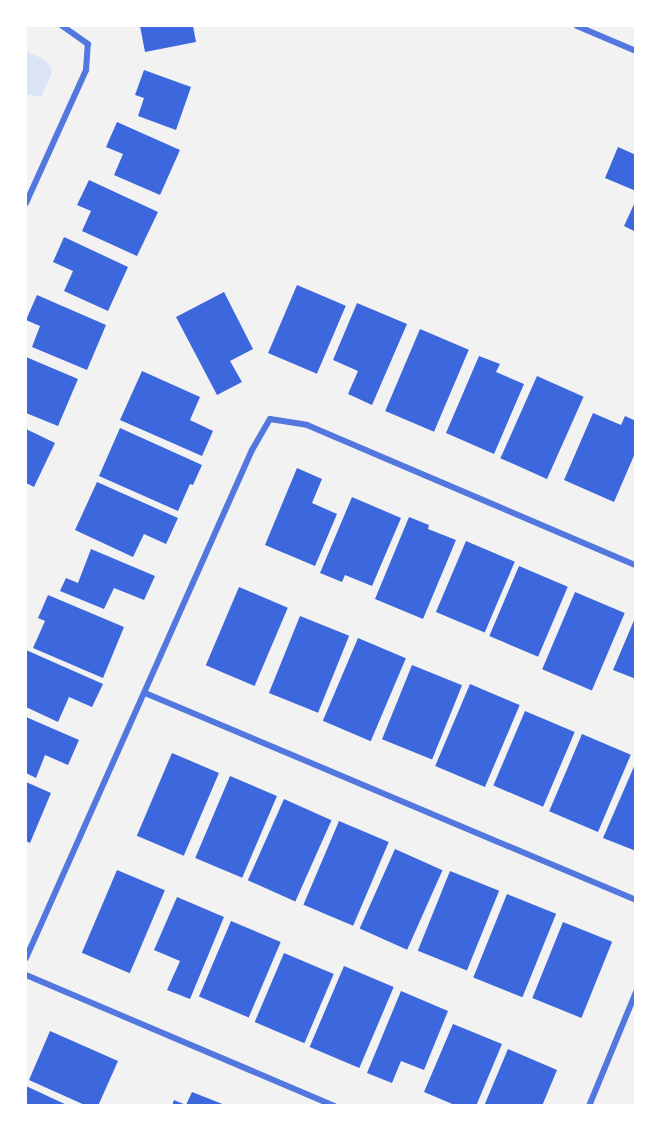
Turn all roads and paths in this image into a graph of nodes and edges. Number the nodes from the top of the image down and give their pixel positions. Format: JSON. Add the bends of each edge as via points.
{"nodes":[{"id":1,"x":62,"y":26,"type":"edge"},
{"id":2,"x":577,"y":26,"type":"edge"},
{"id":3,"x":636,"y":51,"type":"edge"},
{"id":4,"x":26,"y":203,"type":"edge"},
{"id":5,"x":636,"y":565,"type":"edge"},
{"id":6,"x":146,"y":693,"type":"junction"},
{"id":7,"x":636,"y":900,"type":"edge"},
{"id":8,"x":26,"y":958,"type":"edge"},
{"id":9,"x":26,"y":975,"type":"edge"},
{"id":10,"x":636,"y":992,"type":"edge"},
{"id":11,"x":325,"y":1104,"type":"edge"},
{"id":12,"x":334,"y":1106,"type":"edge"},
{"id":13,"x":589,"y":1106,"type":"edge"}],
"edges":[{"from":1,"to":4,"type":"street","via":[[88,44],[86,70]]},
{"from":2,"to":3,"type":"street"},
{"from":5,"to":6,"type":"street","via":[[308,424],[270,419],[252,450]]},
{"from":6,"to":7,"type":"street"},
{"from":6,"to":8,"type":"street"},
{"from":9,"to":11,"type":"street"},
{"from":10,"to":13,"type":"street"},
{"from":11,"to":12,"type":"street"}]}
